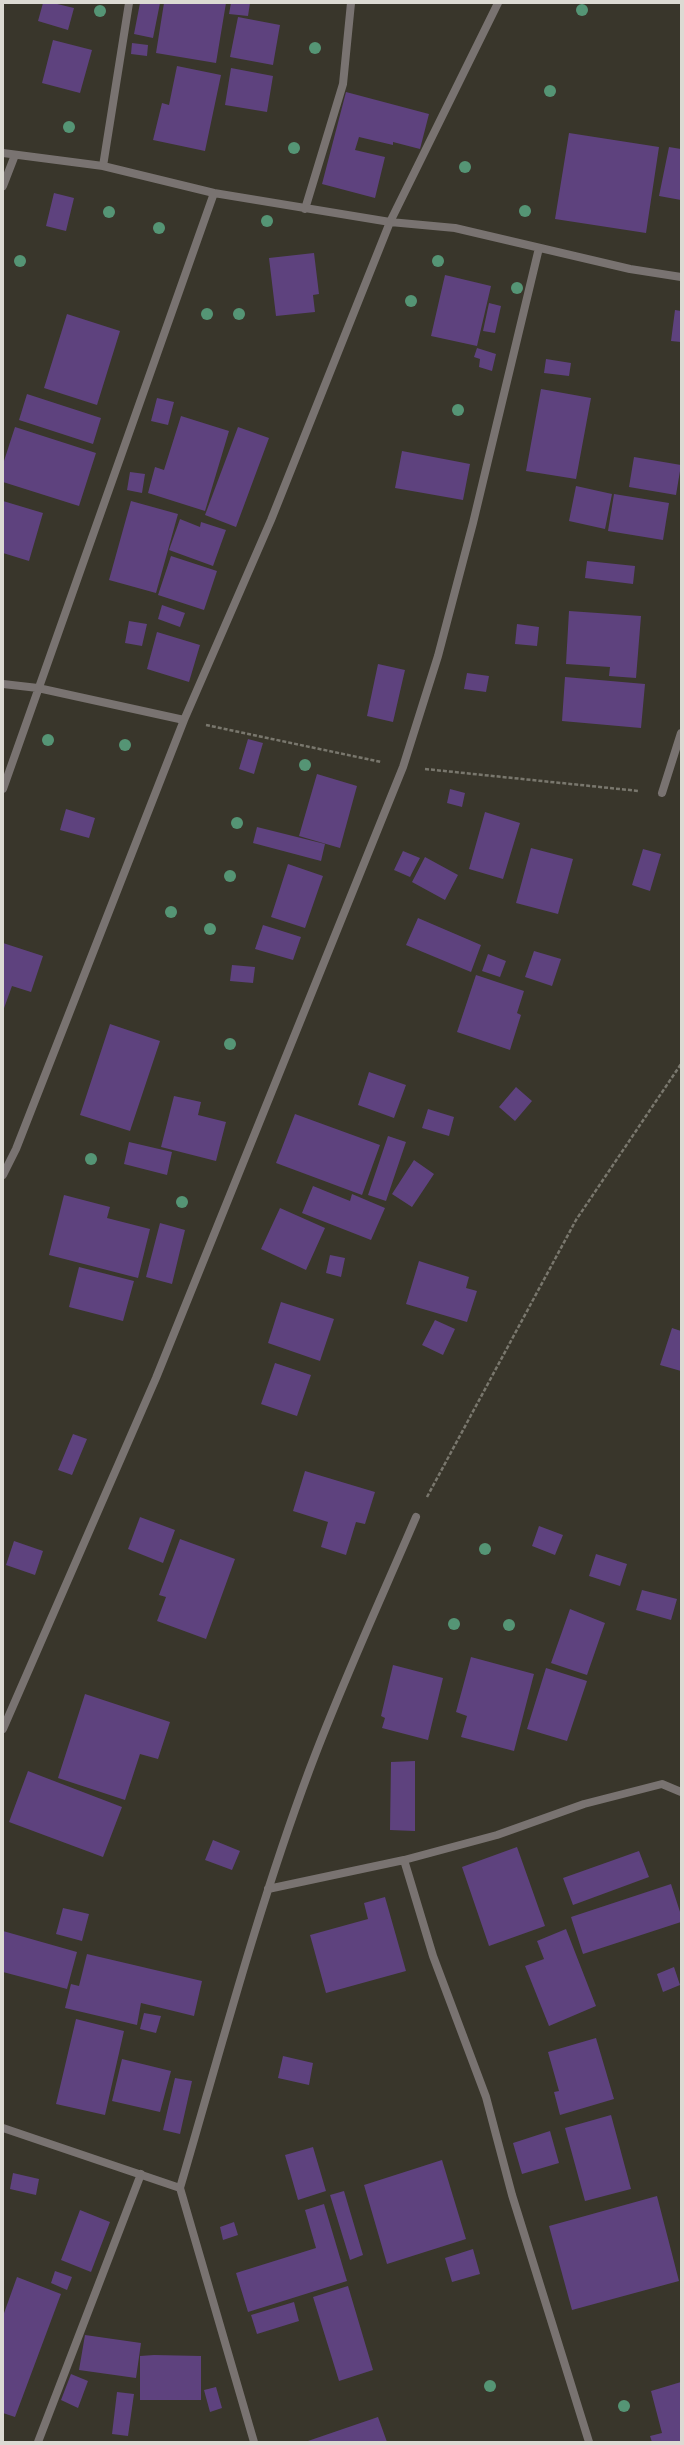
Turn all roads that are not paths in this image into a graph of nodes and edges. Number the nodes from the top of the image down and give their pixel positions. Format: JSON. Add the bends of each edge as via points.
{"nodes":[{"id":1,"x":129,"y":3,"type":"edge"},
{"id":2,"x":352,"y":3,"type":"edge"},
{"id":3,"x":498,"y":3,"type":"edge"},
{"id":4,"x":3,"y":153,"type":"edge"},
{"id":5,"x":15,"y":155,"type":"junction"},
{"id":6,"x":103,"y":166,"type":"junction"},
{"id":7,"x":3,"y":186,"type":"edge"},
{"id":8,"x":214,"y":194,"type":"junction"},
{"id":9,"x":305,"y":208,"type":"junction"},
{"id":10,"x":390,"y":222,"type":"junction"},
{"id":11,"x":539,"y":248,"type":"junction"},
{"id":12,"x":681,"y":277,"type":"edge"},
{"id":13,"x":3,"y":684,"type":"edge"},
{"id":14,"x":38,"y":688,"type":"junction"},
{"id":15,"x":184,"y":720,"type":"junction"},
{"id":16,"x":681,"y":733,"type":"edge"},
{"id":17,"x":3,"y":789,"type":"edge"},
{"id":18,"x":662,"y":793,"type":"road end"},
{"id":19,"x":3,"y":1175,"type":"edge"},
{"id":20,"x":416,"y":1517,"type":"road end"},
{"id":21,"x":3,"y":1729,"type":"edge"},
{"id":22,"x":681,"y":1792,"type":"edge"},
{"id":23,"x":404,"y":1860,"type":"junction"},
{"id":24,"x":268,"y":1889,"type":"junction"},
{"id":25,"x":3,"y":2128,"type":"edge"},
{"id":26,"x":141,"y":2174,"type":"junction"},
{"id":27,"x":180,"y":2188,"type":"junction"},
{"id":28,"x":38,"y":2442,"type":"edge"},
{"id":29,"x":254,"y":2442,"type":"edge"},
{"id":30,"x":589,"y":2442,"type":"edge"}],
"edges":[{"from":1,"to":6,"type":"street"},
{"from":2,"to":9,"type":"street","via":[[343,84]]},
{"from":3,"to":10,"type":"street"},
{"from":4,"to":5,"type":"street"},
{"from":5,"to":6,"type":"street"},
{"from":5,"to":7,"type":"street"},
{"from":6,"to":8,"type":"street"},
{"from":8,"to":9,"type":"street"},
{"from":8,"to":14,"type":"street"},
{"from":9,"to":10,"type":"street"},
{"from":10,"to":11,"type":"street","via":[[455,228]]},
{"from":10,"to":15,"type":"street","via":[[271,520]]},
{"from":11,"to":12,"type":"street","via":[[630,269]]},
{"from":11,"to":21,"type":"street","via":[[473,523],[438,656],[404,767],[156,1378]]},
{"from":13,"to":14,"type":"street"},
{"from":14,"to":15,"type":"street"},
{"from":14,"to":17,"type":"street"},
{"from":15,"to":19,"type":"street","via":[[16,1149]]},
{"from":16,"to":18,"type":"street"},
{"from":20,"to":24,"type":"street","via":[[309,1771]]},
{"from":22,"to":23,"type":"street","via":[[662,1784],[584,1804],[497,1835]]},
{"from":23,"to":24,"type":"street"},
{"from":23,"to":30,"type":"street","via":[[433,1956],[486,2097],[512,2195]]},
{"from":24,"to":27,"type":"street"},
{"from":25,"to":26,"type":"street"},
{"from":26,"to":27,"type":"street"},
{"from":26,"to":28,"type":"street"},
{"from":27,"to":29,"type":"street"}]}
